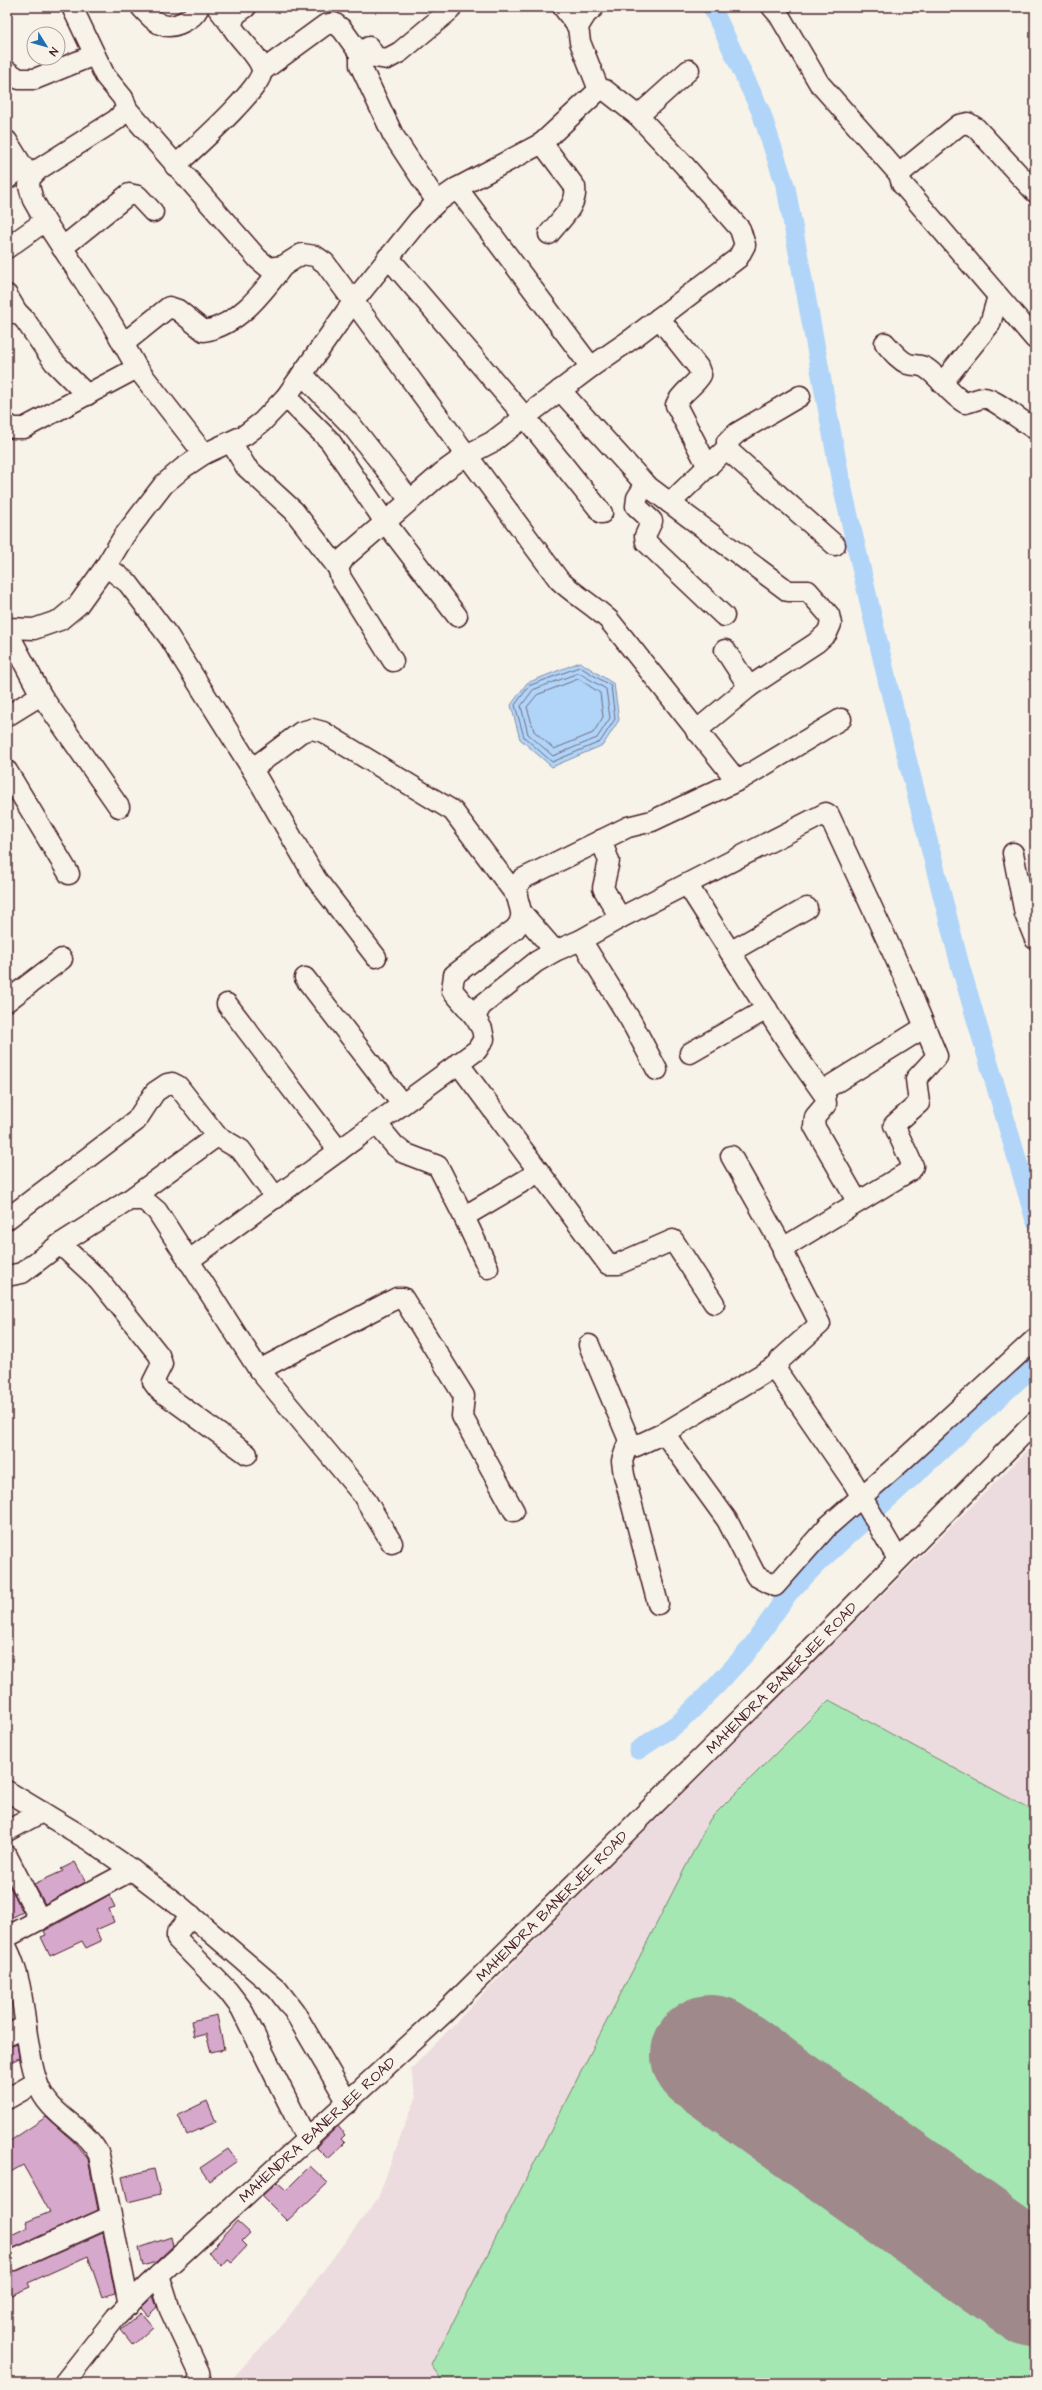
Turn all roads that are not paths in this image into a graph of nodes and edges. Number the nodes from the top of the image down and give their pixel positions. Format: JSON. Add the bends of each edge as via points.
{"nodes":[{"id":1,"x":72,"y":7,"type":"edge"},
{"id":2,"x":141,"y":7,"type":"edge"},
{"id":3,"x":199,"y":7,"type":"edge"},
{"id":4,"x":217,"y":7,"type":"edge"},
{"id":5,"x":246,"y":7,"type":"edge"},
{"id":6,"x":450,"y":7,"type":"edge"},
{"id":7,"x":563,"y":7,"type":"edge"},
{"id":8,"x":594,"y":7,"type":"edge"},
{"id":9,"x":772,"y":7,"type":"edge"},
{"id":10,"x":231,"y":25,"type":"junction"},
{"id":11,"x":578,"y":27,"type":"junction"},
{"id":12,"x":360,"y":54,"type":"junction"},
{"id":13,"x":94,"y":55,"type":"junction"},
{"id":14,"x":689,"y":70,"type":"dead end"},
{"id":15,"x":7,"y":71,"type":"edge"},
{"id":16,"x":262,"y":71,"type":"junction"},
{"id":17,"x":599,"y":90,"type":"junction"},
{"id":18,"x":127,"y":109,"type":"junction"},
{"id":19,"x":638,"y":116,"type":"junction"},
{"id":20,"x":7,"y":141,"type":"edge"},
{"id":21,"x":542,"y":143,"type":"junction"},
{"id":22,"x":175,"y":166,"type":"junction"},
{"id":23,"x":26,"y":172,"type":"junction"},
{"id":24,"x":899,"y":174,"type":"junction"},
{"id":25,"x":7,"y":179,"type":"edge"},
{"id":26,"x":457,"y":188,"type":"junction"},
{"id":27,"x":1035,"y":192,"type":"edge"},
{"id":28,"x":438,"y":202,"type":"junction"},
{"id":29,"x":154,"y":212,"type":"dead end"},
{"id":30,"x":45,"y":221,"type":"junction"},
{"id":31,"x":549,"y":234,"type":"dead end"},
{"id":32,"x":7,"y":248,"type":"edge"},
{"id":33,"x":62,"y":248,"type":"junction"},
{"id":34,"x":388,"y":257,"type":"junction"},
{"id":35,"x":283,"y":266,"type":"junction"},
{"id":36,"x":7,"y":295,"type":"edge"},
{"id":37,"x":998,"y":296,"type":"junction"},
{"id":38,"x":353,"y":302,"type":"junction"},
{"id":39,"x":12,"y":313,"type":"edge"},
{"id":40,"x":659,"y":318,"type":"junction"},
{"id":41,"x":1035,"y":339,"type":"edge"},
{"id":42,"x":885,"y":343,"type":"dead end"},
{"id":43,"x":124,"y":344,"type":"junction"},
{"id":44,"x":591,"y":366,"type":"junction"},
{"id":45,"x":137,"y":368,"type":"junction"},
{"id":46,"x":302,"y":374,"type":"junction"},
{"id":47,"x":942,"y":383,"type":"junction"},
{"id":48,"x":560,"y":390,"type":"junction"},
{"id":49,"x":87,"y":395,"type":"junction"},
{"id":50,"x":800,"y":396,"type":"dead end"},
{"id":51,"x":286,"y":398,"type":"junction"},
{"id":52,"x":525,"y":417,"type":"junction"},
{"id":53,"x":7,"y":424,"type":"edge"},
{"id":54,"x":1035,"y":429,"type":"edge"},
{"id":55,"x":231,"y":442,"type":"junction"},
{"id":56,"x":728,"y":447,"type":"junction"},
{"id":57,"x":204,"y":454,"type":"junction"},
{"id":58,"x":465,"y":456,"type":"junction"},
{"id":59,"x":708,"y":467,"type":"junction"},
{"id":60,"x":646,"y":484,"type":"junction"},
{"id":61,"x":410,"y":500,"type":"junction"},
{"id":62,"x":670,"y":503,"type":"junction"},
{"id":63,"x":602,"y":513,"type":"dead end"},
{"id":64,"x":385,"y":522,"type":"junction"},
{"id":65,"x":835,"y":545,"type":"dead end"},
{"id":66,"x":106,"y":566,"type":"junction"},
{"id":67,"x":338,"y":568,"type":"junction"},
{"id":68,"x":458,"y":616,"type":"dead end"},
{"id":69,"x":724,"y":616,"type":"dead end"},
{"id":70,"x":7,"y":629,"type":"edge"},
{"id":71,"x":725,"y":650,"type":"dead end"},
{"id":72,"x":393,"y":661,"type":"dead end"},
{"id":73,"x":749,"y":686,"type":"junction"},
{"id":74,"x":41,"y":695,"type":"junction"},
{"id":75,"x":7,"y":716,"type":"edge"},
{"id":76,"x":841,"y":719,"type":"dead end"},
{"id":77,"x":696,"y":731,"type":"junction"},
{"id":78,"x":252,"y":769,"type":"junction"},
{"id":79,"x":7,"y":771,"type":"edge"},
{"id":80,"x":739,"y":780,"type":"junction"},
{"id":81,"x":119,"y":807,"type":"dead end"},
{"id":82,"x":601,"y":840,"type":"junction"},
{"id":83,"x":1013,"y":853,"type":"dead end"},
{"id":84,"x":69,"y":874,"type":"dead end"},
{"id":85,"x":687,"y":884,"type":"junction"},
{"id":86,"x":519,"y":904,"type":"junction"},
{"id":87,"x":807,"y":908,"type":"dead end"},
{"id":88,"x":620,"y":918,"type":"junction"},
{"id":89,"x":1035,"y":939,"type":"edge"},
{"id":90,"x":581,"y":940,"type":"junction"},
{"id":91,"x":555,"y":950,"type":"junction"},
{"id":92,"x":730,"y":952,"type":"junction"},
{"id":93,"x":376,"y":957,"type":"dead end"},
{"id":94,"x":62,"y":959,"type":"dead end"},
{"id":95,"x":305,"y":978,"type":"dead end"},
{"id":96,"x":7,"y":1001,"type":"edge"},
{"id":97,"x":227,"y":1004,"type":"dead end"},
{"id":98,"x":767,"y":1009,"type":"junction"},
{"id":99,"x":475,"y":1017,"type":"junction"},
{"id":100,"x":925,"y":1027,"type":"junction"},
{"id":101,"x":690,"y":1053,"type":"dead end"},
{"id":102,"x":458,"y":1063,"type":"junction"},
{"id":103,"x":657,"y":1070,"type":"dead end"},
{"id":104,"x":822,"y":1091,"type":"junction"},
{"id":105,"x":402,"y":1104,"type":"junction"},
{"id":106,"x":376,"y":1123,"type":"junction"},
{"id":107,"x":216,"y":1136,"type":"junction"},
{"id":108,"x":339,"y":1151,"type":"junction"},
{"id":109,"x":731,"y":1156,"type":"dead end"},
{"id":110,"x":539,"y":1172,"type":"junction"},
{"id":111,"x":276,"y":1198,"type":"junction"},
{"id":112,"x":129,"y":1200,"type":"junction"},
{"id":113,"x":857,"y":1202,"type":"junction"},
{"id":114,"x":7,"y":1219,"type":"edge"},
{"id":115,"x":465,"y":1219,"type":"junction"},
{"id":116,"x":60,"y":1244,"type":"junction"},
{"id":117,"x":783,"y":1248,"type":"junction"},
{"id":118,"x":188,"y":1262,"type":"junction"},
{"id":119,"x":488,"y":1268,"type":"dead end"},
{"id":120,"x":7,"y":1276,"type":"edge"},
{"id":121,"x":714,"y":1302,"type":"dead end"},
{"id":122,"x":1035,"y":1339,"type":"edge"},
{"id":123,"x":589,"y":1345,"type":"dead end"},
{"id":124,"x":777,"y":1366,"type":"junction"},
{"id":125,"x":259,"y":1370,"type":"junction"},
{"id":126,"x":1035,"y":1422,"type":"edge"},
{"id":127,"x":664,"y":1433,"type":"junction"},
{"id":128,"x":629,"y":1440,"type":"junction"},
{"id":129,"x":248,"y":1454,"type":"dead end"},
{"id":130,"x":864,"y":1499,"type":"junction"},
{"id":131,"x":514,"y":1511,"type":"dead end"},
{"id":132,"x":392,"y":1543,"type":"dead end"},
{"id":133,"x":898,"y":1559,"type":"junction"},
{"id":134,"x":658,"y":1604,"type":"dead end"},
{"id":135,"x":7,"y":1791,"type":"edge"},
{"id":136,"x":42,"y":1812,"type":"junction"},
{"id":137,"x":7,"y":1830,"type":"edge"},
{"id":138,"x":7,"y":1856,"type":"edge"},
{"id":139,"x":132,"y":1870,"type":"junction"},
{"id":140,"x":191,"y":1915,"type":"junction"},
{"id":141,"x":40,"y":1920,"type":"junction"},
{"id":142,"x":7,"y":1938,"type":"edge"},
{"id":143,"x":7,"y":1948,"type":"edge"},
{"id":144,"x":26,"y":2026,"type":"junction"},
{"id":145,"x":7,"y":2035,"type":"edge"},
{"id":146,"x":37,"y":2082,"type":"junction"},
{"id":147,"x":7,"y":2099,"type":"edge"},
{"id":148,"x":348,"y":2103,"type":"junction"},
{"id":149,"x":307,"y":2140,"type":"junction"},
{"id":150,"x":110,"y":2217,"type":"junction"},
{"id":151,"x":14,"y":2260,"type":"dead end"},
{"id":152,"x":159,"y":2275,"type":"junction"},
{"id":153,"x":129,"y":2304,"type":"junction"},
{"id":154,"x":202,"y":2381,"type":"edge"},
{"id":155,"x":64,"y":2383,"type":"edge"}],
"edges":[{"from":1,"to":13,"type":"street"},
{"from":2,"to":3,"type":"street","via":[[151,18],[162,25],[172,27],[195,15]]},
{"from":4,"to":10,"type":"street"},
{"from":5,"to":10,"type":"street","via":[[236,14]]},
{"from":6,"to":12,"type":"street","via":[[450,10],[400,52],[386,59],[375,57],[368,47]]},
{"from":7,"to":11,"type":"street"},
{"from":8,"to":11,"type":"street"},
{"from":9,"to":24,"type":"street","via":[[819,83]]},
{"from":10,"to":16,"type":"street","via":[[236,35],[260,62]]},
{"from":11,"to":17,"type":"street","via":[[580,42]]},
{"from":12,"to":16,"type":"street","via":[[342,29],[334,23],[325,25]]},
{"from":12,"to":28,"type":"street","via":[[360,65],[393,135]]},
{"from":13,"to":15,"type":"street","via":[[35,79],[19,79]]},
{"from":13,"to":18,"type":"street","via":[[105,76],[123,98]]},
{"from":14,"to":19,"type":"street"},
{"from":16,"to":22,"type":"street","via":[[259,81],[219,125]]},
{"from":17,"to":19,"type":"street","via":[[605,90]]},
{"from":17,"to":21,"type":"street"},
{"from":18,"to":22,"type":"street"},
{"from":18,"to":23,"type":"street","via":[[116,120],[39,169]]},
{"from":19,"to":40,"type":"street","via":[[740,229],[745,245],[738,258]]},
{"from":20,"to":23,"type":"street"},
{"from":21,"to":26,"type":"street"},
{"from":21,"to":31,"type":"street","via":[[575,187],[576,196],[573,204]]},
{"from":22,"to":35,"type":"street","via":[[258,259],[269,268]]},
{"from":23,"to":25,"type":"street"},
{"from":23,"to":30,"type":"street","via":[[33,200]]},
{"from":24,"to":27,"type":"street","via":[[959,125],[968,123],[976,128]]},
{"from":24,"to":37,"type":"street","via":[[902,184]]},
{"from":26,"to":28,"type":"street"},
{"from":26,"to":44,"type":"street"},
{"from":28,"to":34,"type":"street"},
{"from":29,"to":33,"type":"street","via":[[138,196],[129,194]]},
{"from":30,"to":32,"type":"street"},
{"from":30,"to":33,"type":"street"},
{"from":33,"to":43,"type":"street"},
{"from":34,"to":38,"type":"street"},
{"from":34,"to":52,"type":"street"},
{"from":35,"to":38,"type":"street","via":[[302,254],[315,256],[325,263]]},
{"from":35,"to":43,"type":"street","via":[[259,296],[218,329],[204,331],[178,310],[169,307],[156,314]]},
{"from":36,"to":39,"type":"street"},
{"from":37,"to":41,"type":"street"},
{"from":37,"to":47,"type":"street","via":[[990,324]]},
{"from":38,"to":46,"type":"street"},
{"from":38,"to":58,"type":"street"},
{"from":39,"to":49,"type":"street","via":[[25,320],[58,367]]},
{"from":40,"to":44,"type":"street"},
{"from":40,"to":59,"type":"street","via":[[698,367],[701,375],[680,397],[676,405]]},
{"from":42,"to":47,"type":"street","via":[[900,359],[910,365],[926,368]]},
{"from":43,"to":45,"type":"street"},
{"from":44,"to":48,"type":"street"},
{"from":45,"to":49,"type":"street"},
{"from":45,"to":57,"type":"street"},
{"from":46,"to":51,"type":"street"},
{"from":46,"to":61,"type":"street","via":[[352,426]]},
{"from":47,"to":54,"type":"street","via":[[965,403],[983,398],[992,399],[1016,419]]},
{"from":48,"to":52,"type":"street"},
{"from":48,"to":60,"type":"street"},
{"from":49,"to":53,"type":"street","via":[[24,428],[13,428]]},
{"from":50,"to":56,"type":"street","via":[[737,433],[726,442]]},
{"from":51,"to":55,"type":"street","via":[[262,422]]},
{"from":51,"to":64,"type":"street","via":[[330,441]]},
{"from":52,"to":58,"type":"street","via":[[492,442]]},
{"from":52,"to":63,"type":"street"},
{"from":55,"to":57,"type":"street"},
{"from":55,"to":67,"type":"street","via":[[250,472],[294,511]]},
{"from":56,"to":59,"type":"street"},
{"from":56,"to":65,"type":"street","via":[[730,452]]},
{"from":57,"to":66,"type":"street","via":[[164,484],[124,536]]},
{"from":58,"to":61,"type":"street"},
{"from":58,"to":77,"type":"street","via":[[559,580],[609,620]]},
{"from":59,"to":62,"type":"street"},
{"from":60,"to":62,"type":"street"},
{"from":60,"to":69,"type":"street","via":[[636,506],[652,521],[645,536],[646,542]]},
{"from":61,"to":64,"type":"street"},
{"from":62,"to":73,"type":"street","via":[[788,591],[808,591],[829,615],[831,624],[827,633],[816,643]]},
{"from":64,"to":67,"type":"street","via":[[345,557]]},
{"from":64,"to":68,"type":"street"},
{"from":66,"to":70,"type":"street","via":[[78,605],[60,620],[34,629]]},
{"from":66,"to":78,"type":"street","via":[[128,583],[169,637]]},
{"from":67,"to":72,"type":"street","via":[[341,578]]},
{"from":70,"to":74,"type":"street"},
{"from":71,"to":73,"type":"street"},
{"from":73,"to":77,"type":"street"},
{"from":74,"to":75,"type":"street"},
{"from":74,"to":81,"type":"street"},
{"from":76,"to":80,"type":"street"},
{"from":77,"to":80,"type":"street"},
{"from":78,"to":86,"type":"street","via":[[301,732],[312,729],[323,732],[453,811]]},
{"from":78,"to":93,"type":"street","via":[[316,879]]},
{"from":79,"to":84,"type":"street"},
{"from":80,"to":82,"type":"street","via":[[656,819],[628,827]]},
{"from":82,"to":86,"type":"street","via":[[522,879],[517,887]]},
{"from":82,"to":88,"type":"street","via":[[609,861],[603,888]]},
{"from":83,"to":89,"type":"street","via":[[1025,914]]},
{"from":85,"to":88,"type":"street"},
{"from":85,"to":92,"type":"street"},
{"from":85,"to":100,"type":"street","via":[[826,813],[868,897]]},
{"from":86,"to":91,"type":"street"},
{"from":86,"to":99,"type":"street","via":[[522,921],[454,975],[452,990]]},
{"from":87,"to":92,"type":"street"},
{"from":88,"to":90,"type":"street"},
{"from":90,"to":91,"type":"street"},
{"from":90,"to":103,"type":"street"},
{"from":91,"to":99,"type":"street","via":[[481,1006]]},
{"from":92,"to":98,"type":"street"},
{"from":94,"to":96,"type":"street"},
{"from":95,"to":105,"type":"street"},
{"from":97,"to":108,"type":"street"},
{"from":98,"to":101,"type":"street"},
{"from":98,"to":104,"type":"street"},
{"from":99,"to":102,"type":"street","via":[[484,1039],[477,1050]]},
{"from":100,"to":104,"type":"street"},
{"from":100,"to":113,"type":"street","via":[[937,1056],[916,1079],[919,1103],[894,1125],[913,1166],[912,1170]]},
{"from":102,"to":105,"type":"street"},
{"from":102,"to":110,"type":"street"},
{"from":104,"to":113,"type":"street","via":[[827,1100],[815,1117],[814,1126]]},
{"from":105,"to":106,"type":"street"},
{"from":106,"to":108,"type":"street"},
{"from":106,"to":115,"type":"street","via":[[394,1146],[404,1153],[438,1166]]},
{"from":107,"to":111,"type":"street","via":[[241,1150]]},
{"from":107,"to":112,"type":"street"},
{"from":107,"to":114,"type":"street","via":[[178,1086],[167,1084],[155,1092],[136,1121]]},
{"from":108,"to":111,"type":"street"},
{"from":109,"to":117,"type":"street"},
{"from":110,"to":115,"type":"street","via":[[468,1213]]},
{"from":110,"to":121,"type":"street","via":[[608,1264],[618,1264],[673,1240]]},
{"from":111,"to":118,"type":"street"},
{"from":112,"to":116,"type":"street"},
{"from":112,"to":118,"type":"street","via":[[144,1200],[156,1211]]},
{"from":113,"to":117,"type":"street"},
{"from":115,"to":119,"type":"street"},
{"from":116,"to":120,"type":"street","via":[[22,1273]]},
{"from":116,"to":129,"type":"street","via":[[99,1280],[159,1355],[162,1364],[153,1382],[159,1390]]},
{"from":117,"to":124,"type":"street","via":[[820,1324],[780,1360]]},
{"from":118,"to":125,"type":"street"},
{"from":122,"to":130,"type":"street"},
{"from":123,"to":128,"type":"street"},
{"from":124,"to":127,"type":"street"},
{"from":124,"to":130,"type":"street","via":[[778,1375]]},
{"from":125,"to":131,"type":"street","via":[[397,1298],[403,1298],[464,1396],[462,1416]]},
{"from":125,"to":132,"type":"street","via":[[362,1494]]},
{"from":126,"to":133,"type":"street","name":"MAHENDRA BANERJEE ROAD"},
{"from":127,"to":128,"type":"street","via":[[636,1446]]},
{"from":127,"to":130,"type":"street","via":[[726,1520],[756,1576],[771,1585],[778,1583],[827,1527]]},
{"from":128,"to":134,"type":"street","via":[[622,1461],[624,1475]]},
{"from":130,"to":133,"type":"street"},
{"from":133,"to":148,"type":"street","name":"MAHENDRA BANERJEE ROAD","via":[[785,1675],[443,2014]]},
{"from":135,"to":136,"type":"street"},
{"from":136,"to":137,"type":"street"},
{"from":136,"to":139,"type":"street"},
{"from":138,"to":141,"type":"street"},
{"from":139,"to":140,"type":"street"},
{"from":139,"to":141,"type":"street"},
{"from":140,"to":148,"type":"street","via":[[287,1999]]},
{"from":140,"to":149,"type":"street","via":[[177,1934],[177,1939],[228,1991],[241,2008]]},
{"from":141,"to":142,"type":"street"},
{"from":143,"to":144,"type":"street","via":[[18,1973]]},
{"from":144,"to":145,"type":"street"},
{"from":144,"to":146,"type":"street"},
{"from":146,"to":147,"type":"street"},
{"from":146,"to":150,"type":"street","via":[[47,2102],[95,2147],[99,2155]]},
{"from":148,"to":149,"type":"street","name":"MAHENDRA BANERJEE ROAD"},
{"from":149,"to":152,"type":"street","name":"MAHENDRA BANERJEE ROAD"},
{"from":150,"to":151,"type":"street"},
{"from":150,"to":153,"type":"street"},
{"from":152,"to":153,"type":"street","name":"MAHENDRA BANERJEE ROAD"},
{"from":152,"to":154,"type":"street","via":[[170,2310]]},
{"from":153,"to":155,"type":"street","name":"MAHENDRA BANERJEE ROAD"}]}
